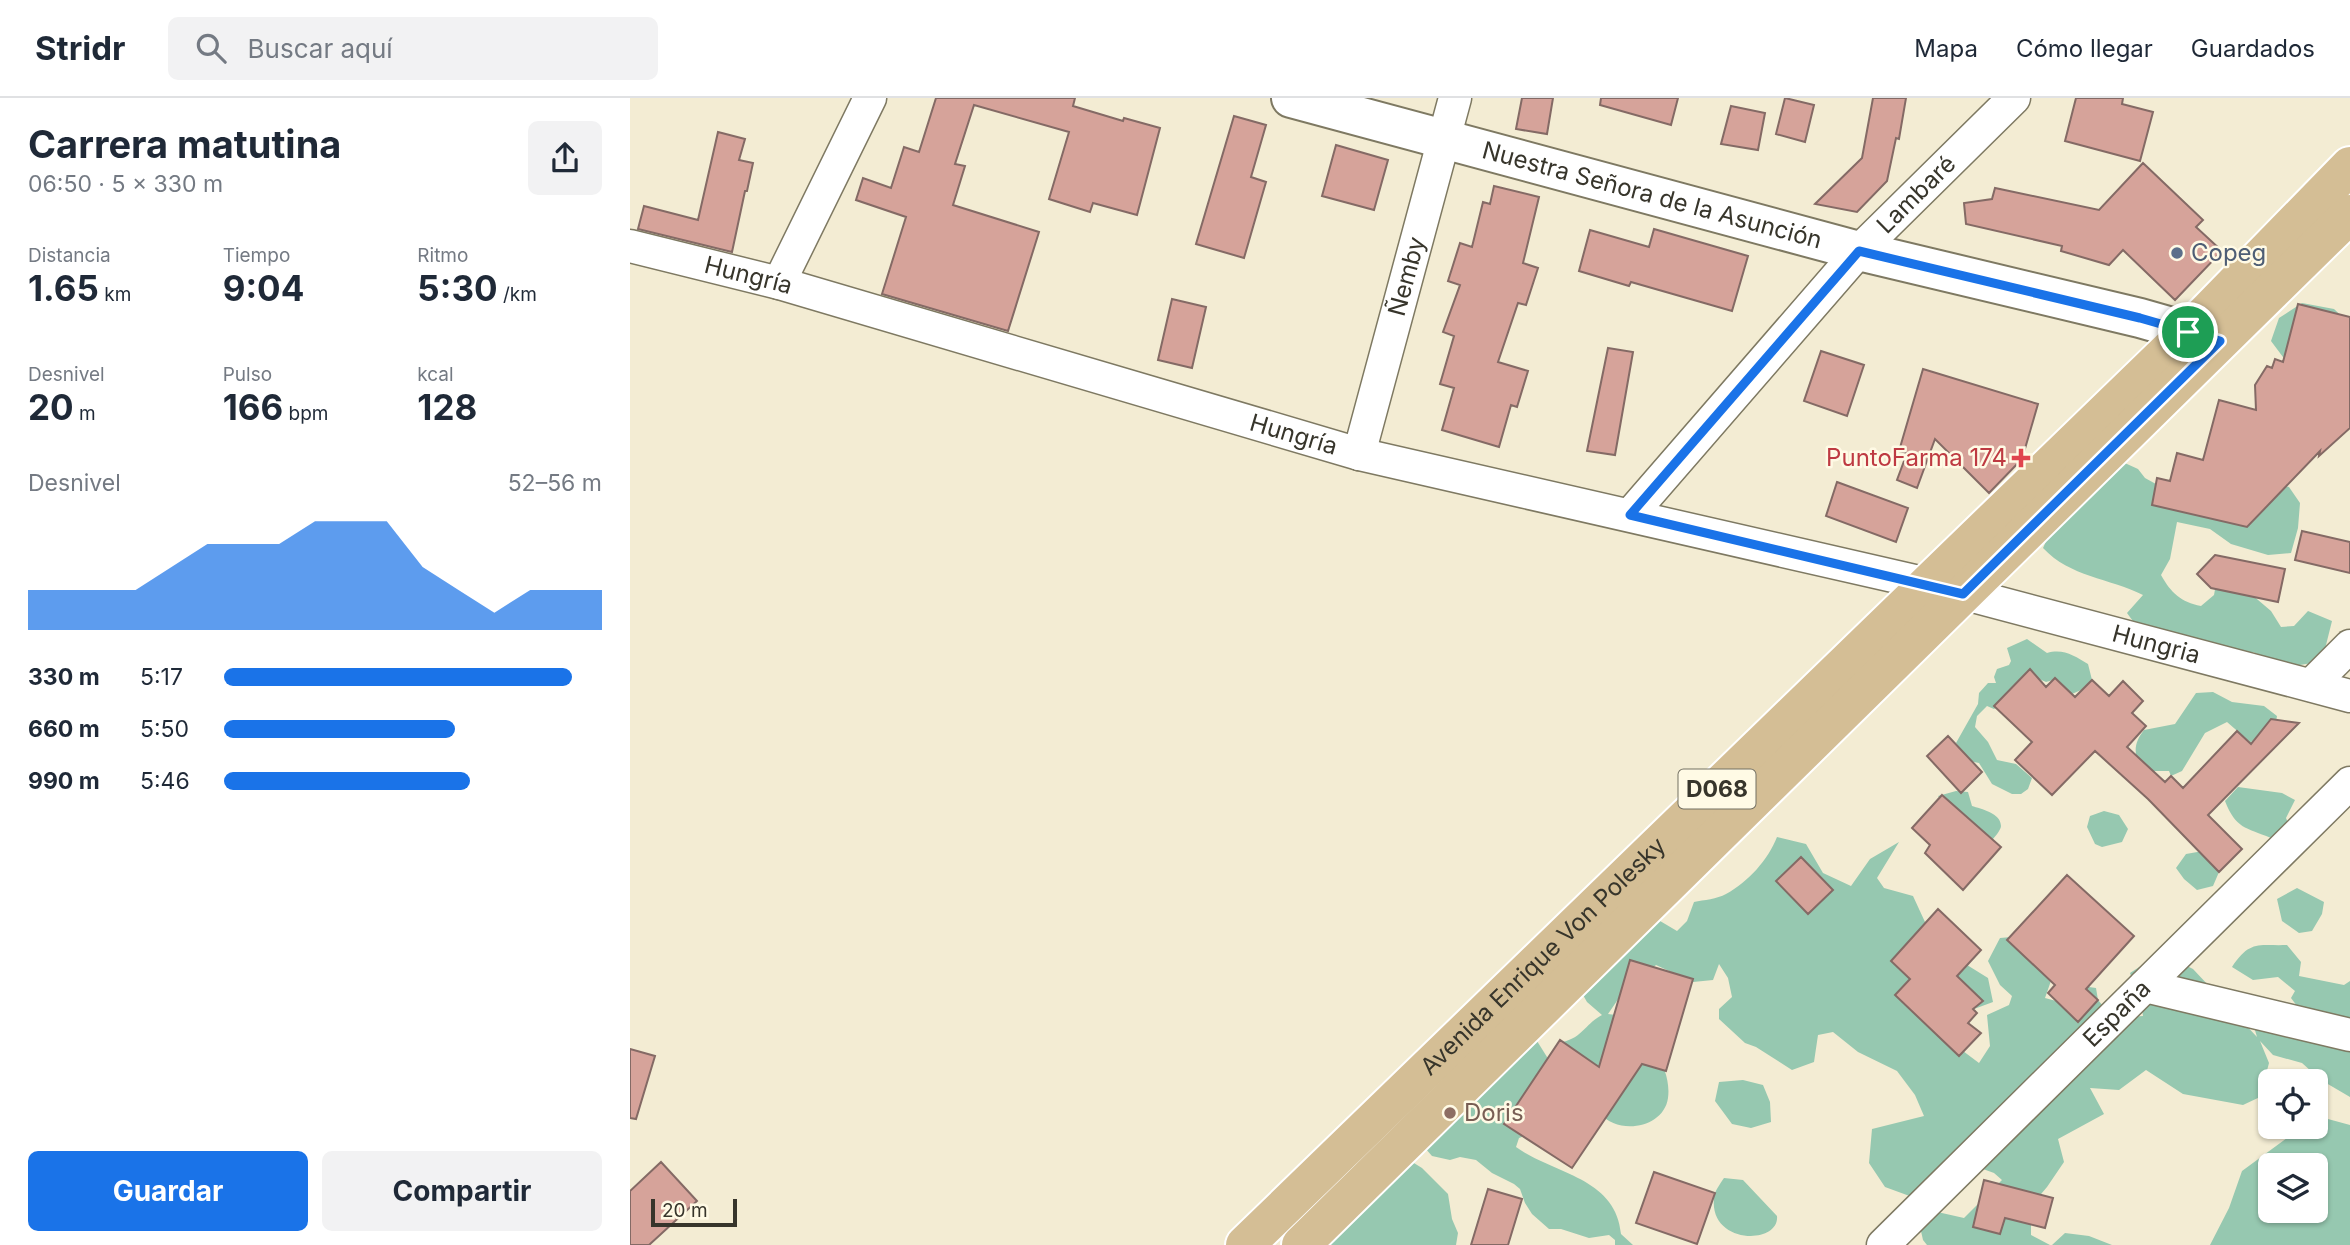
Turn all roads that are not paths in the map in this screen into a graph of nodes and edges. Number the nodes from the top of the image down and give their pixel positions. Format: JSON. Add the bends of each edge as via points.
{"nodes":[{"id":1,"x":870,"y":98,"type":"edge"},
{"id":2,"x":1291,"y":98,"type":"edge"},
{"id":3,"x":1455,"y":98,"type":"edge"},
{"id":4,"x":2014,"y":98,"type":"edge"},
{"id":5,"x":1445,"y":139,"type":"junction"},
{"id":6,"x":2350,"y":166,"type":"edge"},
{"id":7,"x":2339,"y":210,"type":"edge"},
{"id":8,"x":630,"y":246,"type":"edge"},
{"id":9,"x":1859,"y":251,"type":"junction"},
{"id":10,"x":779,"y":283,"type":"junction"},
{"id":11,"x":2204,"y":337,"type":"junction"},
{"id":12,"x":1359,"y":454,"type":"junction"},
{"id":13,"x":1630,"y":515,"type":"junction"},
{"id":14,"x":1945,"y":589,"type":"junction"},
{"id":15,"x":2350,"y":646,"type":"edge"},
{"id":16,"x":2311,"y":685,"type":"junction"},
{"id":17,"x":2350,"y":696,"type":"edge"},
{"id":18,"x":2350,"y":783,"type":"edge"},
{"id":19,"x":2145,"y":986,"type":"junction"},
{"id":20,"x":2350,"y":1035,"type":"edge"},
{"id":21,"x":1245,"y":1245,"type":"edge"},
{"id":22,"x":1301,"y":1245,"type":"edge"},
{"id":23,"x":1883,"y":1245,"type":"edge"}],
"edges":[{"from":1,"to":10,"type":"street"},
{"from":2,"to":5,"type":"street","name":"Nuestra Señora de la Asunción"},
{"from":3,"to":5,"type":"street","name":"Ñemby"},
{"from":4,"to":9,"type":"street","name":"Lambaré"},
{"from":5,"to":9,"type":"street","name":"Nuestra Señora de la Asunción"},
{"from":5,"to":12,"type":"street","name":"Ñemby"},
{"from":6,"to":7,"type":"main road","name":"Avenida Enrique Von Polesky"},
{"from":7,"to":11,"type":"main road","name":"Avenida Enrique Von Polesky","number":"D068"},
{"from":8,"to":10,"type":"street","name":"Hungría"},
{"from":9,"to":11,"type":"street","name":"Nuestra Señora de la Asunción"},
{"from":9,"to":13,"type":"street","name":"Lambaré"},
{"from":10,"to":12,"type":"street","name":"Hungría"},
{"from":11,"to":14,"type":"main road","name":"Avenida Enrique Von Polesky","number":"D068"},
{"from":12,"to":13,"type":"street","name":"Hungría"},
{"from":13,"to":14,"type":"street","name":"Hungría"},
{"from":14,"to":16,"type":"street","name":"Hungria"},
{"from":14,"to":21,"type":"main road","name":"Avenida Enrique Von Polesky","number":"D068"},
{"from":14,"to":22,"type":"main road","name":"Avenida Enrique Von Polesky","number":"D068"},
{"from":15,"to":16,"type":"street"},
{"from":16,"to":17,"type":"street","name":"Hungria"},
{"from":18,"to":19,"type":"street","name":"España"},
{"from":19,"to":20,"type":"street"},
{"from":19,"to":23,"type":"street","name":"España"}]}
